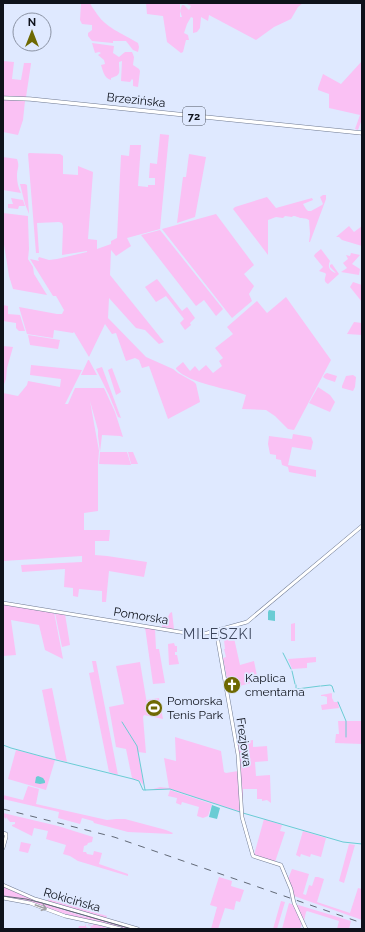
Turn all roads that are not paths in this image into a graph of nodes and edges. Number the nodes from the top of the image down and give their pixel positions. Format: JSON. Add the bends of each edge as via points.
{"nodes":[{"id":1,"x":3,"y":98,"type":"edge"},
{"id":2,"x":362,"y":133,"type":"edge"},
{"id":3,"x":362,"y":526,"type":"edge"},
{"id":4,"x":3,"y":603,"type":"edge"},
{"id":5,"x":216,"y":630,"type":"junction"},
{"id":6,"x":3,"y":833,"type":"edge"},
{"id":7,"x":3,"y":848,"type":"edge"},
{"id":8,"x":3,"y":885,"type":"edge"},
{"id":9,"x":3,"y":898,"type":"edge"},
{"id":10,"x":121,"y":929,"type":"edge"},
{"id":11,"x":138,"y":929,"type":"edge"},
{"id":12,"x":306,"y":929,"type":"edge"}],
"edges":[{"from":1,"to":2,"type":"main road","name":"Brzezińska","number":"72"},
{"from":3,"to":5,"type":"street","name":"Pomorska","via":[[248,621]]},
{"from":4,"to":5,"type":"street","name":"Pomorska","via":[[192,634]]},
{"from":5,"to":12,"type":"street","name":"Frezjowa","via":[[238,755],[242,817],[253,856],[281,865]]},
{"from":6,"to":7,"type":"street","via":[[6,835]]},
{"from":8,"to":11,"type":"street","name":"Rokicińska","via":[[31,897]]},
{"from":9,"to":10,"type":"street","name":"Rokicińska","one_way":true,"via":[[30,903],[65,916]]}]}
